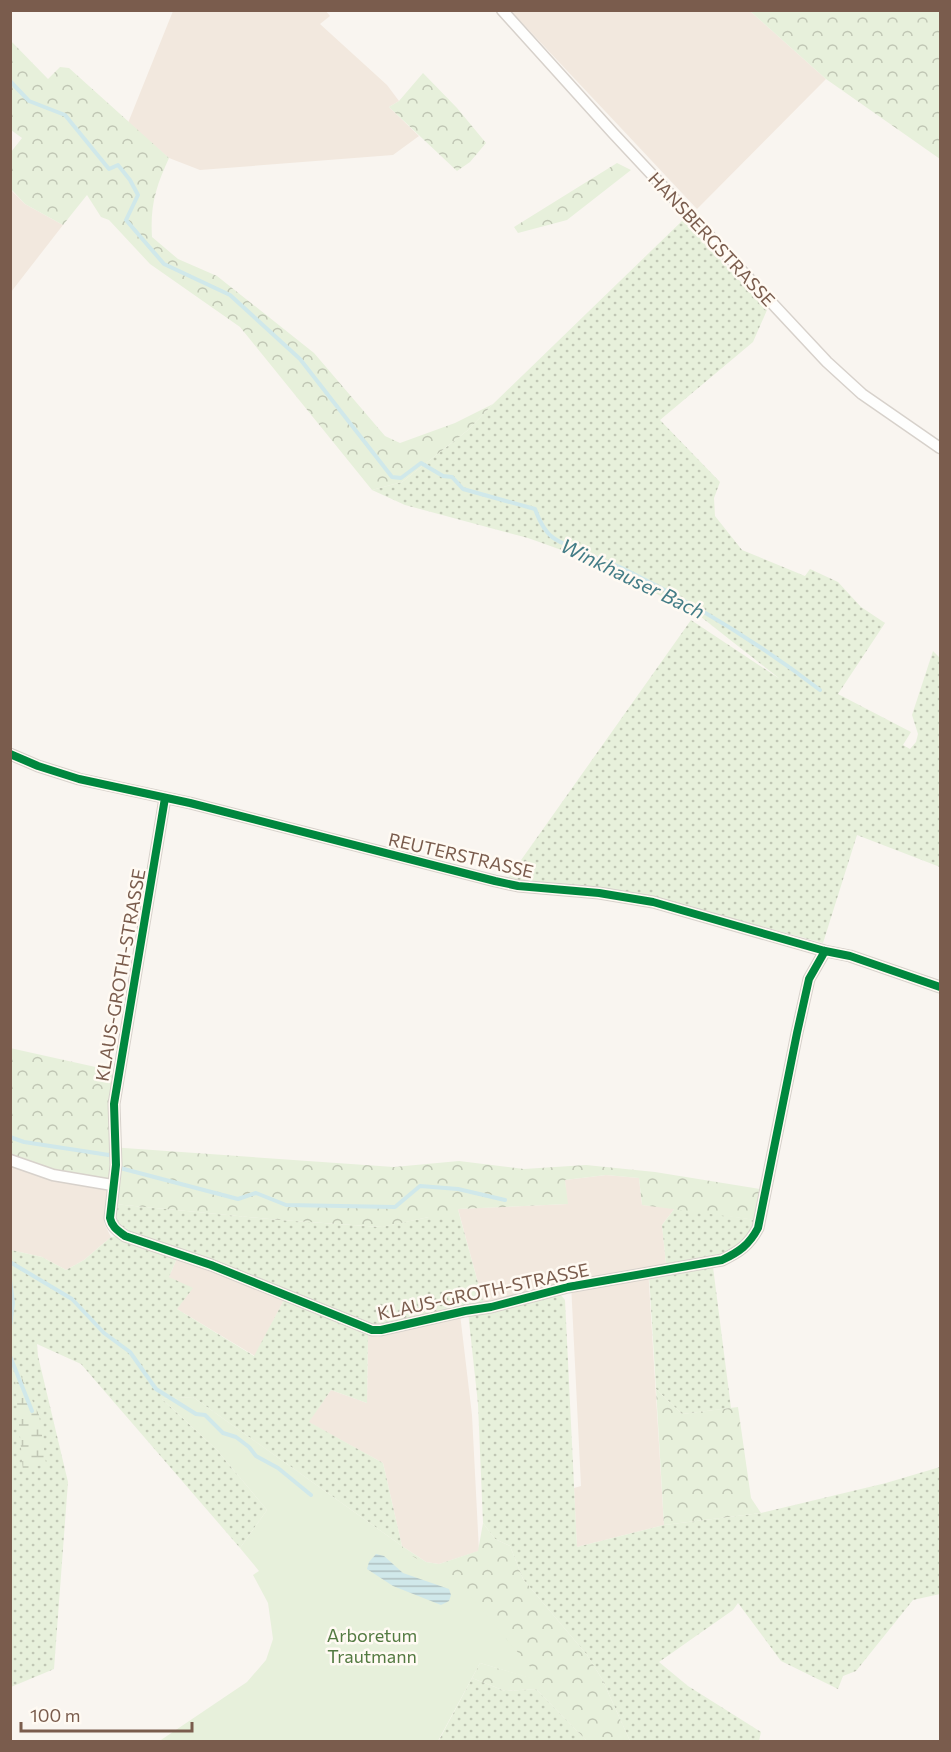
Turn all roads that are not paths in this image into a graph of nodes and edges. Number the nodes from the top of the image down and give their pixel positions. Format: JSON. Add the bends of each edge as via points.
{"nodes":[{"id":1,"x":502,"y":10,"type":"edge"},
{"id":2,"x":940,"y":448,"type":"edge"},
{"id":3,"x":10,"y":754,"type":"edge"},
{"id":4,"x":165,"y":798,"type":"junction"},
{"id":5,"x":825,"y":951,"type":"junction"},
{"id":6,"x":940,"y":987,"type":"edge"},
{"id":7,"x":10,"y":1160,"type":"edge"},
{"id":8,"x":112,"y":1185,"type":"junction"}],
"edges":[{"from":1,"to":2,"type":"street","name":"HANSBERGSTRASSE","via":[[827,362],[862,394]]},
{"from":3,"to":4,"type":"street","name":"REUTERSTRASSE","via":[[79,779]]},
{"from":4,"to":5,"type":"street","name":"REUTERSTRASSE","via":[[518,886],[674,907]]},
{"from":4,"to":8,"type":"street","name":"KLAUS-GROTH-STRASSE","via":[[114,1104],[116,1165]]},
{"from":5,"to":6,"type":"street","name":"REUTERSTRASSE"},
{"from":5,"to":8,"type":"street","name":"KLAUS-GROTH-STRASSE","via":[[809,979],[758,1228],[742,1251],[722,1260],[568,1287],[491,1307],[372,1330],[211,1265],[125,1236],[110,1218]]},
{"from":7,"to":8,"type":"street","via":[[53,1175]]}]}
